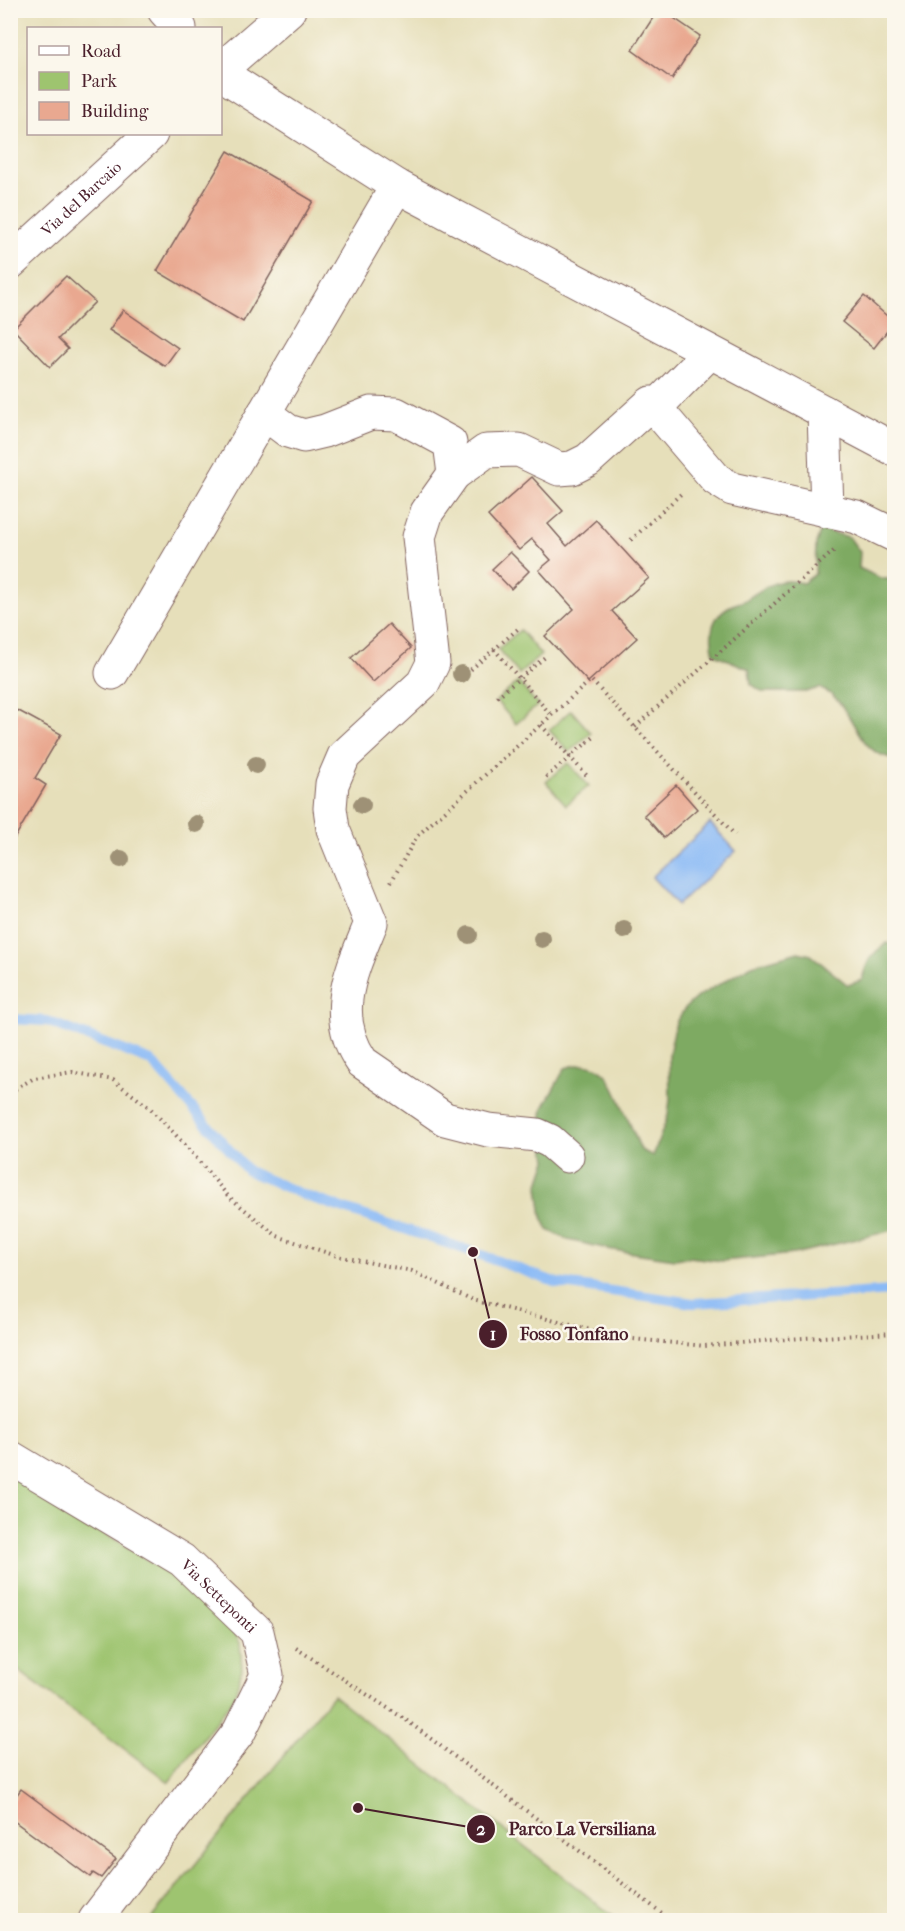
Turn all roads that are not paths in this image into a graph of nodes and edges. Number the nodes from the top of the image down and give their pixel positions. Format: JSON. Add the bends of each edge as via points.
{"nodes":[{"id":1,"x":164,"y":10,"type":"edge"},
{"id":2,"x":289,"y":10,"type":"edge"},
{"id":3,"x":179,"y":27,"type":"edge"},
{"id":4,"x":222,"y":69,"type":"edge"},
{"id":5,"x":222,"y":72,"type":"edge"},
{"id":6,"x":151,"y":135,"type":"edge"},
{"id":7,"x":397,"y":186,"type":"junction"},
{"id":8,"x":10,"y":263,"type":"edge"},
{"id":9,"x":710,"y":352,"type":"junction"},
{"id":10,"x":655,"y":408,"type":"junction"},
{"id":11,"x":824,"y":412,"type":"junction"},
{"id":12,"x":264,"y":413,"type":"junction"},
{"id":13,"x":894,"y":449,"type":"edge"},
{"id":14,"x":452,"y":459,"type":"junction"},
{"id":15,"x":827,"y":510,"type":"junction"},
{"id":16,"x":880,"y":528,"type":"edge"},
{"id":17,"x":112,"y":673,"type":"dead end"},
{"id":18,"x":567,"y":1156,"type":"dead end"},
{"id":19,"x":10,"y":1457,"type":"edge"},
{"id":20,"x":95,"y":1920,"type":"edge"}],
"edges":[{"from":1,"to":3,"type":"street"},
{"from":2,"to":4,"type":"street"},
{"from":5,"to":7,"type":"street"},
{"from":6,"to":8,"type":"street","name":"Via del Barcaio"},
{"from":7,"to":9,"type":"street"},
{"from":7,"to":12,"type":"street"},
{"from":9,"to":10,"type":"street"},
{"from":9,"to":11,"type":"street"},
{"from":10,"to":14,"type":"street","via":[[651,403],[588,460],[572,468],[559,469],[519,450],[486,451]]},
{"from":10,"to":15,"type":"street","via":[[716,479],[732,489]]},
{"from":11,"to":13,"type":"street"},
{"from":11,"to":15,"type":"street"},
{"from":12,"to":14,"type":"street","via":[[288,431],[304,436],[371,413],[396,414]]},
{"from":12,"to":17,"type":"street"},
{"from":14,"to":18,"type":"street","via":[[419,537],[433,663],[423,683],[344,756],[332,784],[333,828],[371,923],[352,969],[344,1001],[345,1021],[362,1062],[445,1119],[488,1130],[537,1135]]},
{"from":15,"to":16,"type":"street","via":[[857,517]]},
{"from":19,"to":20,"type":"street","name":"Via Setteponti","via":[[182,1560],[257,1632],[267,1675],[239,1732]]}]}
